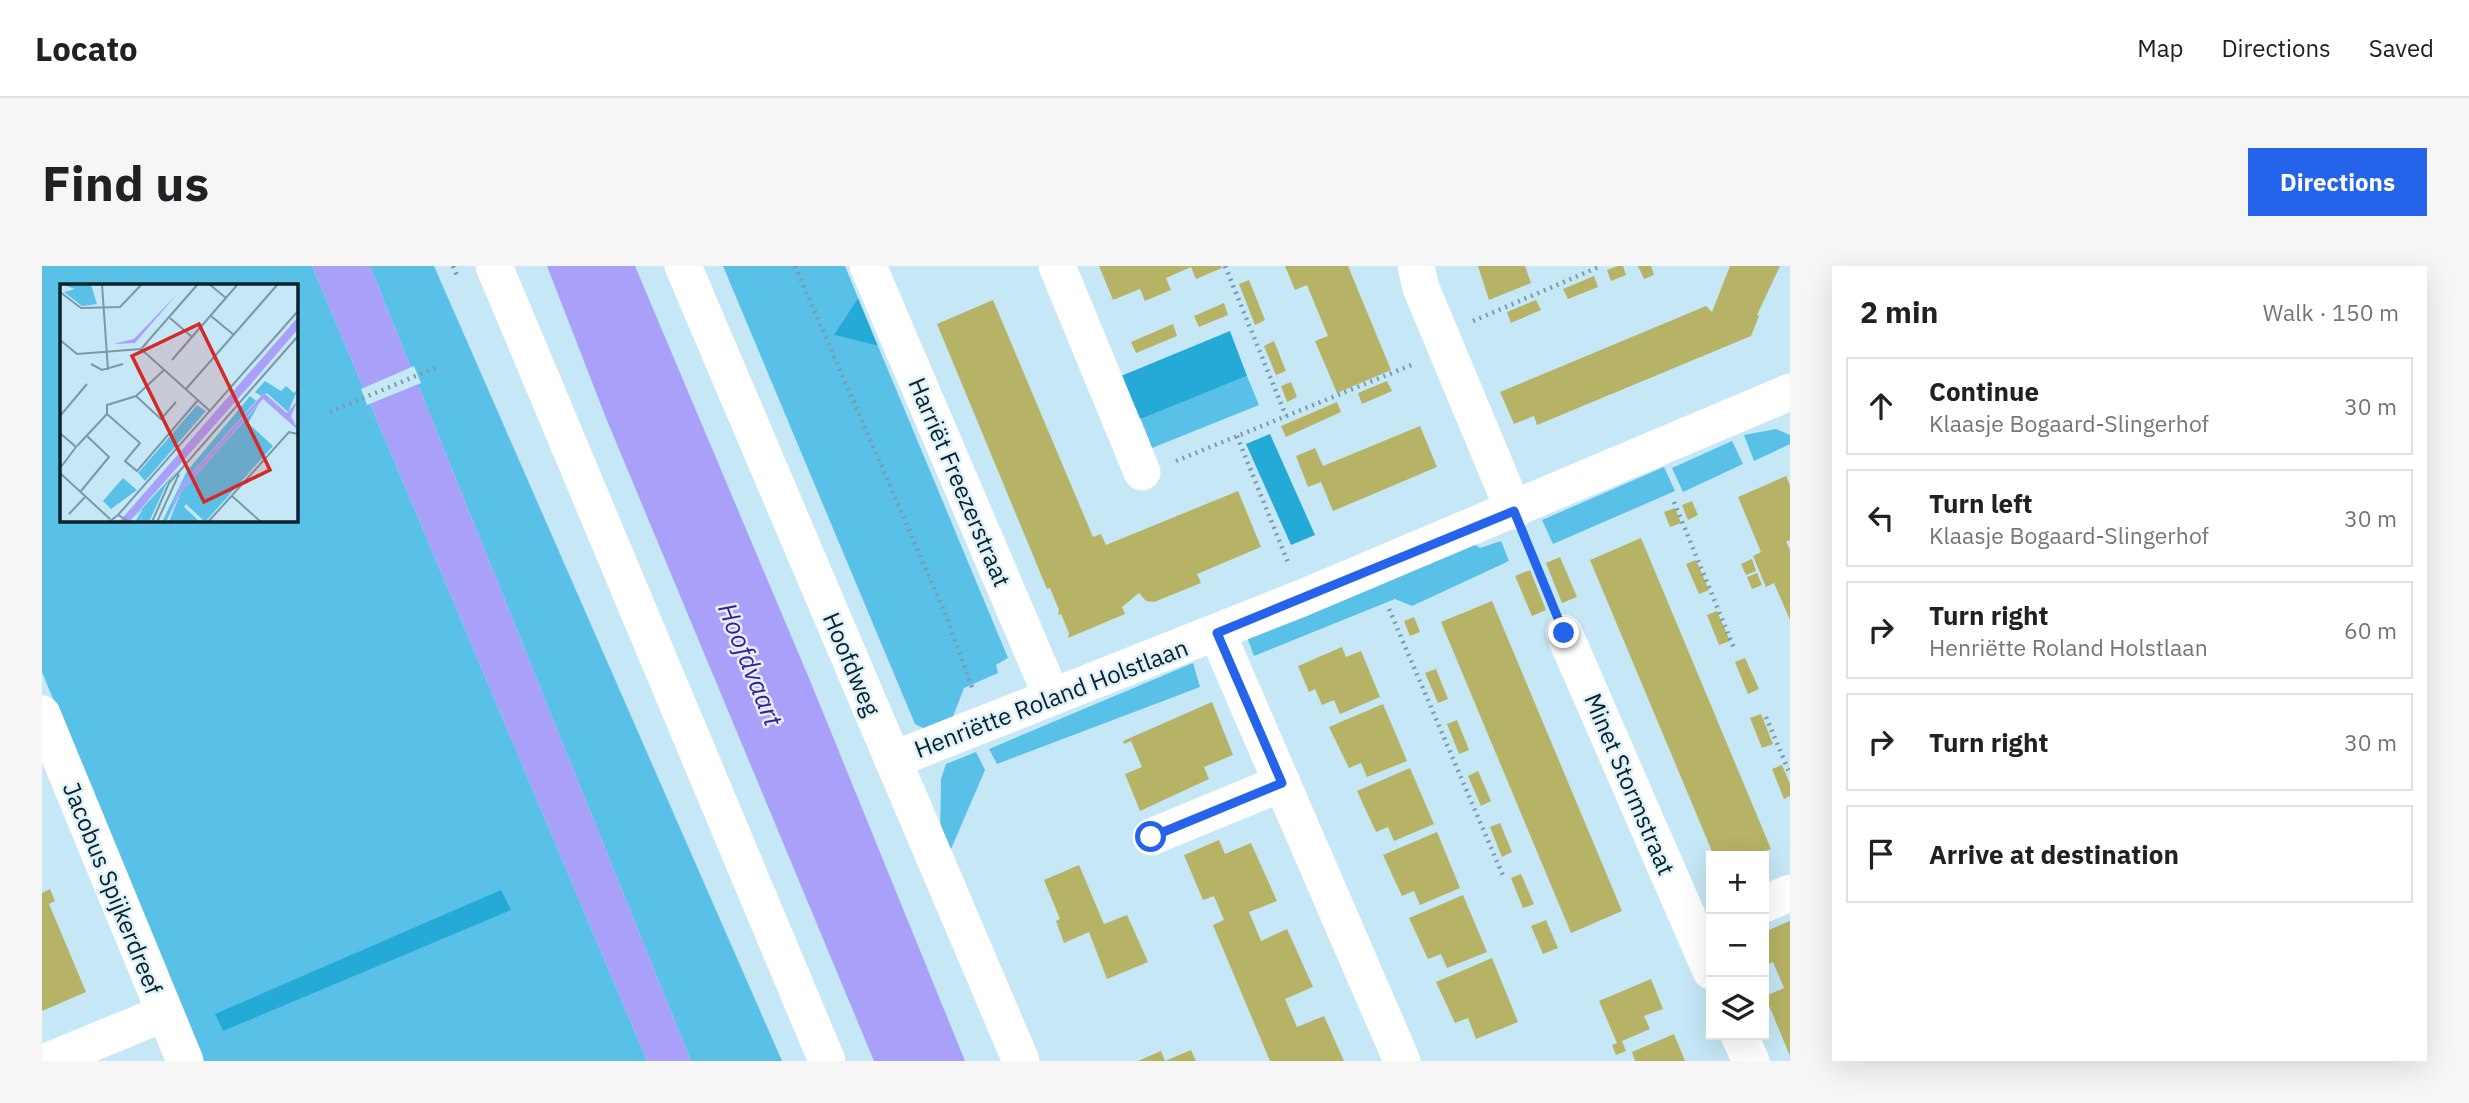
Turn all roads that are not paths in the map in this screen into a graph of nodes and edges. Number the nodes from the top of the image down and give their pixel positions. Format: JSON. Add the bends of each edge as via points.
{"nodes":[{"id":1,"x":494,"y":266,"type":"edge"},
{"id":2,"x":683,"y":266,"type":"edge"},
{"id":3,"x":868,"y":266,"type":"edge"},
{"id":4,"x":1057,"y":266,"type":"edge"},
{"id":5,"x":1416,"y":266,"type":"edge"},
{"id":6,"x":1790,"y":392,"type":"edge"},
{"id":7,"x":1142,"y":472,"type":"road end"},
{"id":8,"x":1514,"y":511,"type":"junction"},
{"id":9,"x":1217,"y":633,"type":"junction"},
{"id":10,"x":1564,"y":633,"type":"road end"},
{"id":11,"x":1052,"y":697,"type":"junction"},
{"id":12,"x":43,"y":720,"type":"edge"},
{"id":13,"x":893,"y":761,"type":"junction"},
{"id":14,"x":54,"y":780,"type":"edge"},
{"id":15,"x":1282,"y":783,"type":"junction"},
{"id":16,"x":1151,"y":837,"type":"dead end"},
{"id":17,"x":1790,"y":893,"type":"edge"},
{"id":18,"x":1769,"y":903,"type":"edge"},
{"id":19,"x":1703,"y":931,"type":"edge"},
{"id":20,"x":165,"y":1013,"type":"junction"},
{"id":21,"x":1742,"y":1040,"type":"edge"},
{"id":22,"x":48,"y":1061,"type":"edge"},
{"id":23,"x":185,"y":1061,"type":"edge"},
{"id":24,"x":827,"y":1061,"type":"edge"},
{"id":25,"x":1021,"y":1061,"type":"edge"},
{"id":26,"x":1402,"y":1061,"type":"edge"},
{"id":27,"x":1751,"y":1061,"type":"edge"}],
"edges":[{"from":1,"to":24,"type":"street"},
{"from":2,"to":13,"type":"street","name":"Hoofdweg"},
{"from":3,"to":11,"type":"street","name":"Harriët Freezerstraat"},
{"from":4,"to":7,"type":"street"},
{"from":5,"to":8,"type":"street","via":[[1457,337]]},
{"from":6,"to":8,"type":"street","name":"Henriëtte Roland Holstlaan"},
{"from":8,"to":9,"type":"street","name":"Henriëtte Roland Holstlaan"},
{"from":9,"to":11,"type":"street","name":"Henriëtte Roland Holstlaan"},
{"from":9,"to":15,"type":"street"},
{"from":10,"to":19,"type":"street","name":"Minet Stormstraat"},
{"from":11,"to":13,"type":"street","name":"Henriëtte Roland Holstlaan"},
{"from":12,"to":14,"type":"street","name":"Jacobus Spijkerdreef"},
{"from":13,"to":25,"type":"street","name":"Hoofdweg"},
{"from":14,"to":20,"type":"street","name":"Jacobus Spijkerdreef"},
{"from":15,"to":16,"type":"street"},
{"from":15,"to":26,"type":"street"},
{"from":17,"to":18,"type":"street"},
{"from":20,"to":22,"type":"street"},
{"from":20,"to":23,"type":"street","name":"Jacobus Spijkerdreef"},
{"from":21,"to":27,"type":"street"}]}
